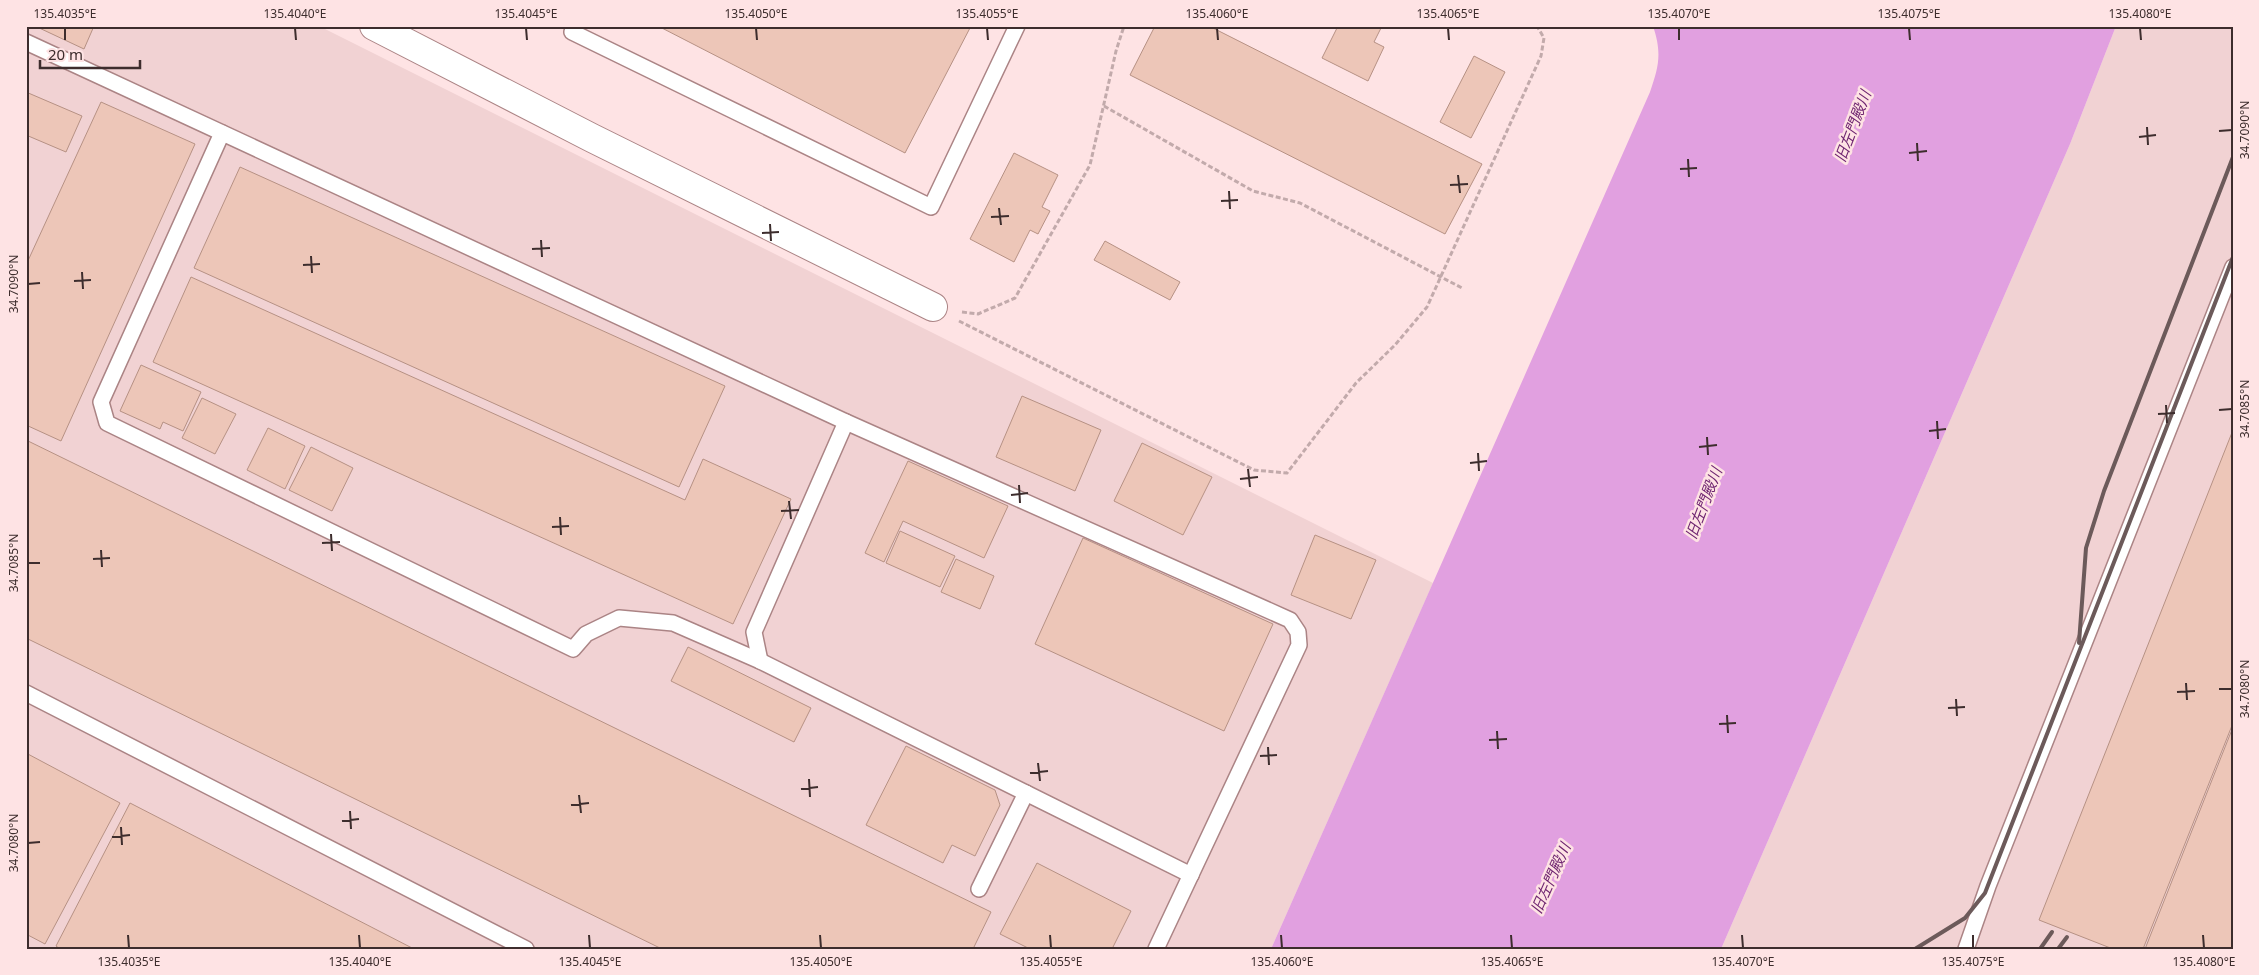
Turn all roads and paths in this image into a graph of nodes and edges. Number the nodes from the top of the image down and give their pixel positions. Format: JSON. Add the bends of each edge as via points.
{"nodes":[{"id":1,"x":1017,"y":26,"type":"edge"},
{"id":2,"x":1124,"y":26,"type":"edge"},
{"id":3,"x":1537,"y":26,"type":"edge"},
{"id":4,"x":377,"y":27,"type":"edge"},
{"id":5,"x":572,"y":32,"type":"dead end"},
{"id":6,"x":26,"y":42,"type":"edge"},
{"id":7,"x":1104,"y":106,"type":"junction"},
{"id":8,"x":222,"y":133,"type":"junction"},
{"id":9,"x":2233,"y":267,"type":"edge"},
{"id":10,"x":1441,"y":277,"type":"junction"},
{"id":11,"x":1462,"y":288,"type":"dead end"},
{"id":12,"x":933,"y":308,"type":"junction"},
{"id":13,"x":846,"y":422,"type":"junction"},
{"id":14,"x":760,"y":661,"type":"junction"},
{"id":15,"x":26,"y":693,"type":"edge"},
{"id":16,"x":1026,"y":793,"type":"junction"},
{"id":17,"x":1191,"y":875,"type":"junction"},
{"id":18,"x":979,"y":889,"type":"dead end"},
{"id":19,"x":526,"y":949,"type":"edge"},
{"id":20,"x":1156,"y":949,"type":"edge"},
{"id":21,"x":1966,"y":949,"type":"edge"}],
"edges":[{"from":1,"to":5,"type":"lane","via":[[931,206]]},
{"from":2,"to":7,"type":"path"},
{"from":3,"to":10,"type":"path","via":[[1544,38],[1541,56]]},
{"from":4,"to":12,"type":"street"},
{"from":6,"to":8,"type":"lane"},
{"from":7,"to":10,"type":"path","via":[[1253,191],[1300,203]]},
{"from":7,"to":12,"type":"path","via":[[1090,165],[1015,298],[978,314]]},
{"from":8,"to":13,"type":"lane"},
{"from":8,"to":14,"type":"lane","via":[[101,402],[107,423],[573,649],[586,634],[619,618],[674,623]]},
{"from":9,"to":21,"type":"lane"},
{"from":10,"to":11,"type":"path"},
{"from":10,"to":12,"type":"path","via":[[1427,307],[1356,384],[1287,473],[1254,470]]},
{"from":13,"to":14,"type":"lane","via":[[754,632]]},
{"from":13,"to":17,"type":"lane","via":[[1290,620],[1298,632],[1299,645]]},
{"from":14,"to":16,"type":"lane"},
{"from":15,"to":19,"type":"lane"},
{"from":16,"to":17,"type":"lane"},
{"from":16,"to":18,"type":"lane"},
{"from":17,"to":20,"type":"lane"}]}
